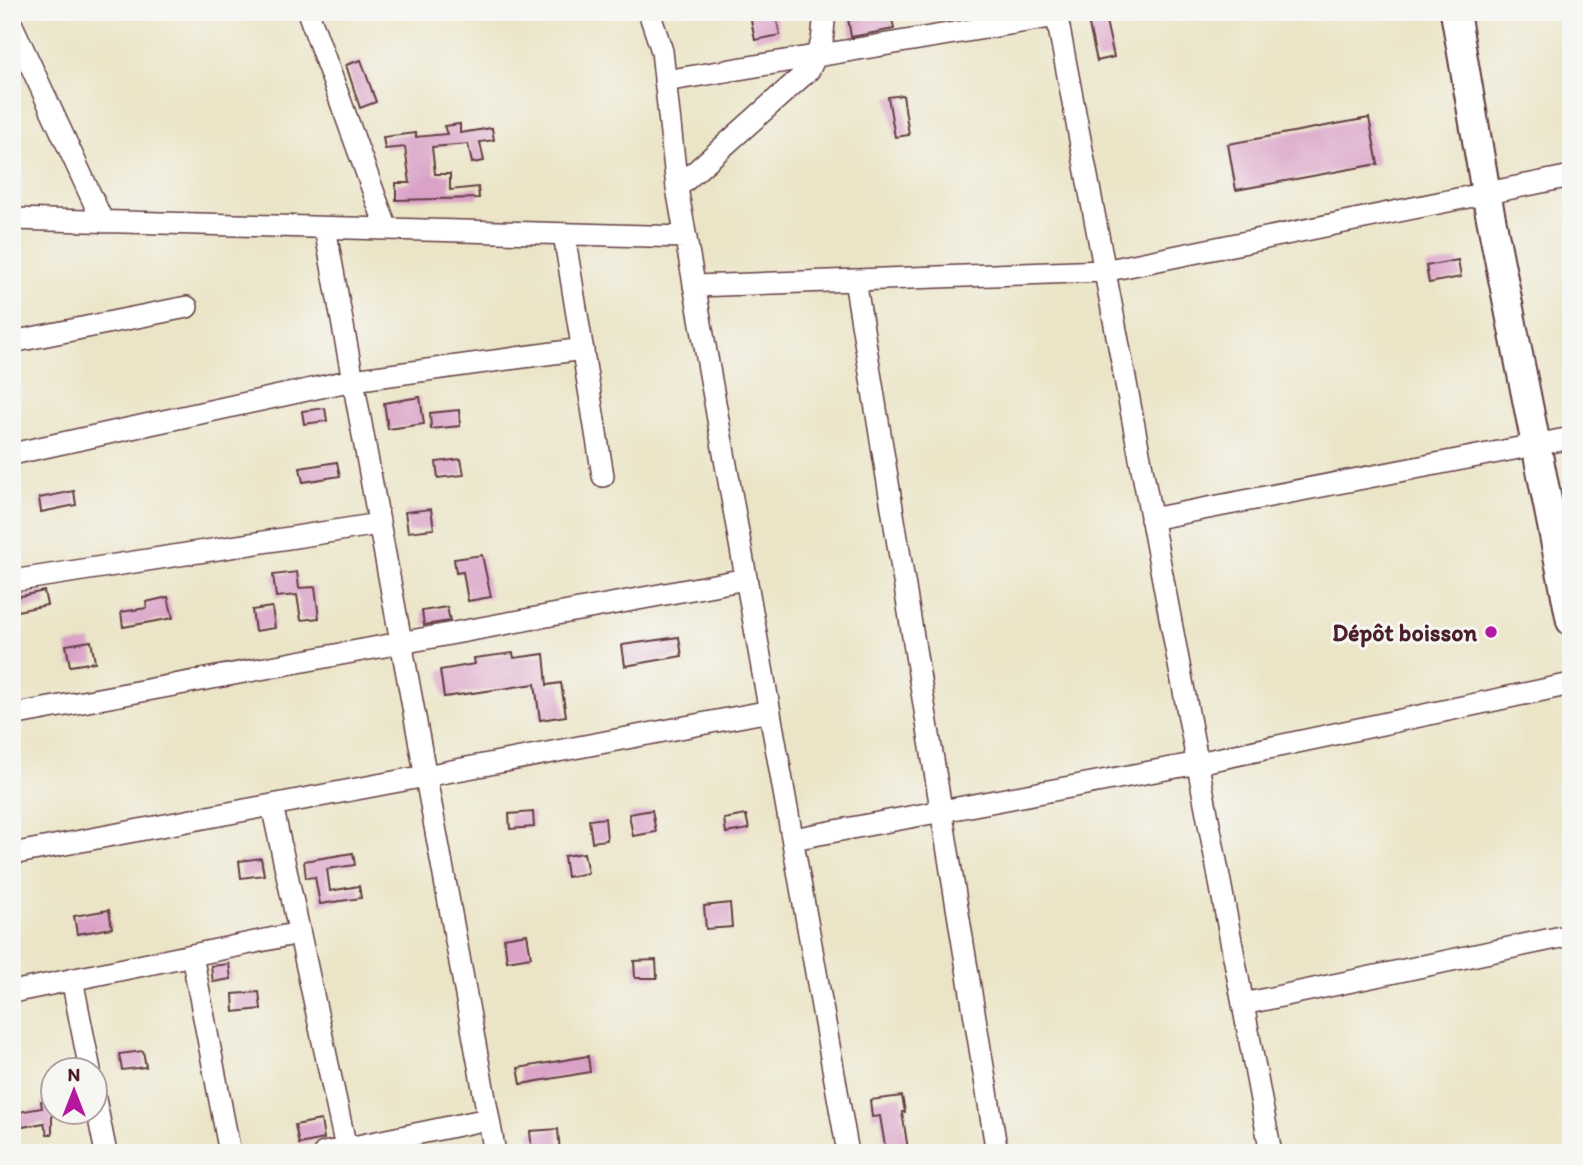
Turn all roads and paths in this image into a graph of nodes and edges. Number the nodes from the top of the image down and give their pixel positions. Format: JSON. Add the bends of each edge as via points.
{"nodes":[{"id":1,"x":308,"y":12,"type":"edge"},
{"id":2,"x":649,"y":12,"type":"edge"},
{"id":3,"x":825,"y":12,"type":"edge"},
{"id":4,"x":1455,"y":12,"type":"edge"},
{"id":5,"x":1056,"y":14,"type":"edge"},
{"id":6,"x":12,"y":25,"type":"edge"},
{"id":7,"x":815,"y":58,"type":"junction"},
{"id":8,"x":665,"y":81,"type":"junction"},
{"id":9,"x":1571,"y":176,"type":"edge"},
{"id":10,"x":677,"y":188,"type":"junction"},
{"id":11,"x":1486,"y":193,"type":"junction"},
{"id":12,"x":12,"y":219,"type":"edge"},
{"id":13,"x":103,"y":222,"type":"junction"},
{"id":14,"x":325,"y":228,"type":"junction"},
{"id":15,"x":387,"y":229,"type":"junction"},
{"id":16,"x":564,"y":234,"type":"junction"},
{"id":17,"x":685,"y":237,"type":"junction"},
{"id":18,"x":1104,"y":271,"type":"junction"},
{"id":19,"x":855,"y":280,"type":"junction"},
{"id":20,"x":694,"y":286,"type":"junction"},
{"id":21,"x":187,"y":307,"type":"dead end"},
{"id":22,"x":12,"y":342,"type":"edge"},
{"id":23,"x":583,"y":349,"type":"junction"},
{"id":24,"x":353,"y":380,"type":"junction"},
{"id":25,"x":1571,"y":438,"type":"edge"},
{"id":26,"x":1534,"y":445,"type":"junction"},
{"id":27,"x":12,"y":454,"type":"edge"},
{"id":28,"x":603,"y":476,"type":"dead end"},
{"id":29,"x":1152,"y":520,"type":"junction"},
{"id":30,"x":379,"y":524,"type":"junction"},
{"id":31,"x":746,"y":579,"type":"junction"},
{"id":32,"x":12,"y":581,"type":"edge"},
{"id":33,"x":1571,"y":621,"type":"edge"},
{"id":34,"x":401,"y":643,"type":"junction"},
{"id":35,"x":1571,"y":684,"type":"edge"},
{"id":36,"x":770,"y":711,"type":"junction"},
{"id":37,"x":12,"y":715,"type":"edge"},
{"id":38,"x":1198,"y":763,"type":"junction"},
{"id":39,"x":425,"y":776,"type":"junction"},
{"id":40,"x":271,"y":805,"type":"junction"},
{"id":41,"x":941,"y":811,"type":"junction"},
{"id":42,"x":793,"y":839,"type":"junction"},
{"id":43,"x":12,"y":854,"type":"edge"},
{"id":44,"x":299,"y":933,"type":"junction"},
{"id":45,"x":1571,"y":935,"type":"edge"},
{"id":46,"x":192,"y":955,"type":"junction"},
{"id":47,"x":72,"y":979,"type":"junction"},
{"id":48,"x":12,"y":992,"type":"edge"},
{"id":49,"x":1243,"y":1004,"type":"junction"},
{"id":50,"x":87,"y":1056,"type":"edge"},
{"id":51,"x":488,"y":1119,"type":"junction"},
{"id":52,"x":101,"y":1126,"type":"edge"},
{"id":53,"x":346,"y":1148,"type":"junction"},
{"id":54,"x":106,"y":1153,"type":"edge"},
{"id":55,"x":230,"y":1153,"type":"edge"},
{"id":56,"x":324,"y":1153,"type":"edge"},
{"id":57,"x":495,"y":1153,"type":"edge"},
{"id":58,"x":848,"y":1153,"type":"edge"},
{"id":59,"x":997,"y":1153,"type":"edge"},
{"id":60,"x":1271,"y":1153,"type":"edge"}],
"edges":[{"from":1,"to":15,"type":"street"},
{"from":2,"to":8,"type":"street","via":[[662,51]]},
{"from":3,"to":7,"type":"street"},
{"from":4,"to":11,"type":"main road"},
{"from":5,"to":7,"type":"street"},
{"from":5,"to":18,"type":"street"},
{"from":6,"to":13,"type":"street"},
{"from":7,"to":8,"type":"street"},
{"from":7,"to":10,"type":"street","via":[[809,70]]},
{"from":8,"to":10,"type":"street"},
{"from":9,"to":11,"type":"street"},
{"from":10,"to":17,"type":"street"},
{"from":11,"to":18,"type":"street"},
{"from":11,"to":26,"type":"main road"},
{"from":12,"to":13,"type":"street"},
{"from":13,"to":14,"type":"street"},
{"from":14,"to":15,"type":"street"},
{"from":14,"to":24,"type":"street"},
{"from":15,"to":16,"type":"street"},
{"from":16,"to":17,"type":"street"},
{"from":16,"to":23,"type":"street"},
{"from":17,"to":20,"type":"street"},
{"from":18,"to":19,"type":"street"},
{"from":18,"to":29,"type":"street"},
{"from":19,"to":20,"type":"street"},
{"from":19,"to":41,"type":"street"},
{"from":20,"to":31,"type":"street"},
{"from":21,"to":22,"type":"street"},
{"from":23,"to":24,"type":"street"},
{"from":23,"to":28,"type":"street"},
{"from":24,"to":27,"type":"street"},
{"from":24,"to":30,"type":"street"},
{"from":25,"to":26,"type":"street"},
{"from":26,"to":29,"type":"street"},
{"from":26,"to":33,"type":"main road"},
{"from":29,"to":38,"type":"street"},
{"from":30,"to":32,"type":"street"},
{"from":30,"to":34,"type":"street"},
{"from":31,"to":34,"type":"street"},
{"from":31,"to":36,"type":"street"},
{"from":34,"to":37,"type":"street"},
{"from":34,"to":39,"type":"street"},
{"from":35,"to":38,"type":"street"},
{"from":36,"to":39,"type":"street"},
{"from":36,"to":42,"type":"street"},
{"from":38,"to":41,"type":"street"},
{"from":38,"to":49,"type":"street"},
{"from":39,"to":40,"type":"street"},
{"from":39,"to":51,"type":"street"},
{"from":40,"to":43,"type":"street"},
{"from":40,"to":44,"type":"street"},
{"from":41,"to":42,"type":"street"},
{"from":41,"to":59,"type":"street"},
{"from":42,"to":58,"type":"street"},
{"from":44,"to":46,"type":"street"},
{"from":44,"to":53,"type":"street"},
{"from":45,"to":49,"type":"street"},
{"from":46,"to":47,"type":"street"},
{"from":46,"to":55,"type":"street"},
{"from":47,"to":48,"type":"street"},
{"from":47,"to":50,"type":"street"},
{"from":49,"to":60,"type":"street"},
{"from":51,"to":53,"type":"street"},
{"from":51,"to":57,"type":"street"},
{"from":52,"to":54,"type":"street"},
{"from":53,"to":56,"type":"street"}]}
